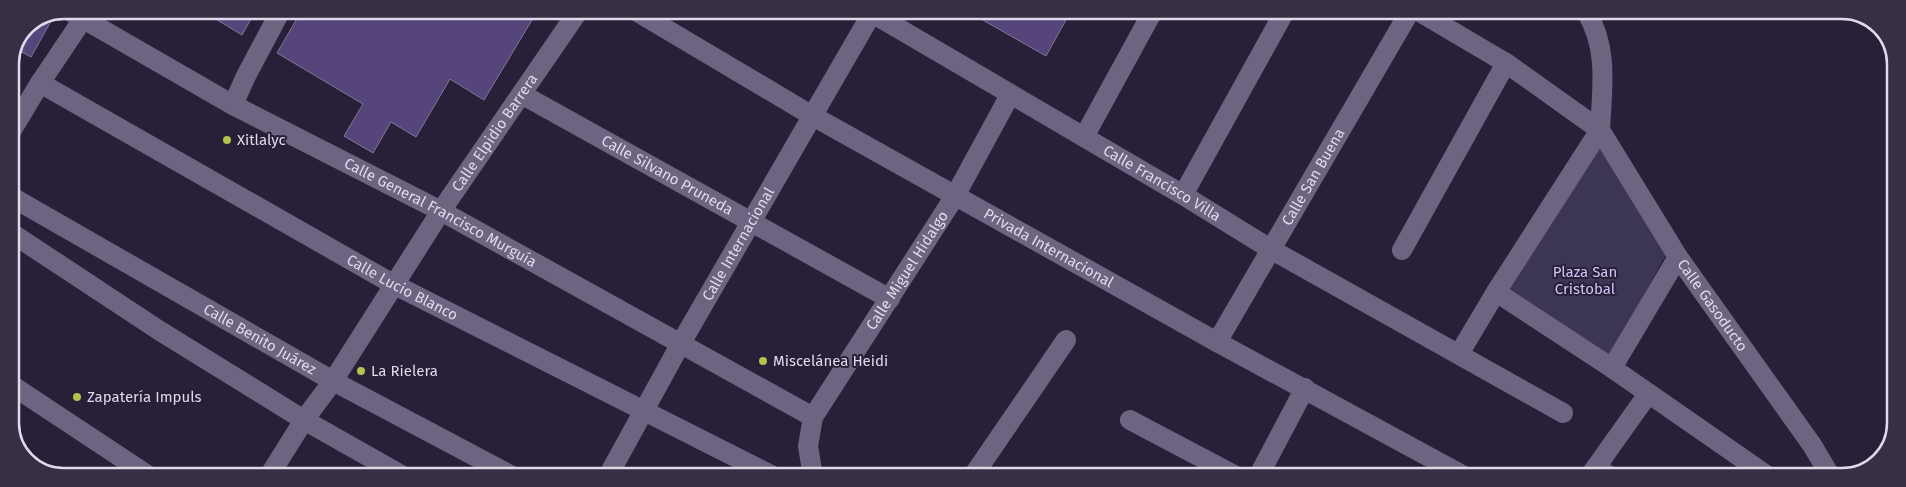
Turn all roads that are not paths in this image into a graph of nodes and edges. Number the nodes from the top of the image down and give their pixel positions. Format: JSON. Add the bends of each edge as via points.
{"nodes":[{"id":1,"x":73,"y":19,"type":"edge"},
{"id":2,"x":85,"y":19,"type":"edge"},
{"id":3,"x":276,"y":19,"type":"edge"},
{"id":4,"x":573,"y":19,"type":"edge"},
{"id":5,"x":649,"y":19,"type":"edge"},
{"id":6,"x":865,"y":19,"type":"edge"},
{"id":7,"x":881,"y":19,"type":"edge"},
{"id":8,"x":1149,"y":19,"type":"edge"},
{"id":9,"x":1281,"y":19,"type":"edge"},
{"id":10,"x":1405,"y":19,"type":"edge"},
{"id":11,"x":1432,"y":19,"type":"edge"},
{"id":12,"x":1590,"y":19,"type":"edge"},
{"id":13,"x":1506,"y":62,"type":"junction"},
{"id":14,"x":40,"y":83,"type":"junction"},
{"id":15,"x":523,"y":94,"type":"junction"},
{"id":16,"x":1010,"y":95,"type":"junction"},
{"id":17,"x":233,"y":105,"type":"junction"},
{"id":18,"x":811,"y":116,"type":"junction"},
{"id":19,"x":19,"y":118,"type":"edge"},
{"id":20,"x":1600,"y":130,"type":"junction"},
{"id":21,"x":1084,"y":137,"type":"junction"},
{"id":22,"x":1183,"y":195,"type":"junction"},
{"id":23,"x":955,"y":196,"type":"junction"},
{"id":24,"x":19,"y":201,"type":"edge"},
{"id":25,"x":441,"y":211,"type":"junction"},
{"id":26,"x":751,"y":222,"type":"junction"},
{"id":27,"x":19,"y":238,"type":"edge"},
{"id":28,"x":1272,"y":250,"type":"junction"},
{"id":29,"x":1402,"y":250,"type":"dead end"},
{"id":30,"x":1678,"y":257,"type":"junction"},
{"id":31,"x":393,"y":284,"type":"junction"},
{"id":32,"x":1496,"y":292,"type":"junction"},
{"id":33,"x":890,"y":299,"type":"junction"},
{"id":34,"x":1066,"y":340,"type":"dead end"},
{"id":35,"x":1217,"y":342,"type":"junction"},
{"id":36,"x":681,"y":343,"type":"junction"},
{"id":37,"x":1459,"y":354,"type":"junction"},
{"id":38,"x":1612,"y":368,"type":"junction"},
{"id":39,"x":333,"y":381,"type":"junction"},
{"id":40,"x":1305,"y":388,"type":"junction"},
{"id":41,"x":19,"y":390,"type":"edge"},
{"id":42,"x":1648,"y":394,"type":"junction"},
{"id":43,"x":644,"y":410,"type":"junction"},
{"id":44,"x":310,"y":413,"type":"junction"},
{"id":45,"x":1564,"y":413,"type":"dead end"},
{"id":46,"x":812,"y":417,"type":"junction"},
{"id":47,"x":1130,"y":420,"type":"dead end"},
{"id":48,"x":137,"y":468,"type":"edge"},
{"id":49,"x":274,"y":468,"type":"edge"},
{"id":50,"x":391,"y":468,"type":"edge"},
{"id":51,"x":495,"y":468,"type":"edge"},
{"id":52,"x":612,"y":468,"type":"edge"},
{"id":53,"x":757,"y":468,"type":"edge"},
{"id":54,"x":812,"y":468,"type":"edge"},
{"id":55,"x":978,"y":468,"type":"edge"},
{"id":56,"x":1221,"y":468,"type":"edge"},
{"id":57,"x":1263,"y":468,"type":"edge"},
{"id":58,"x":1450,"y":468,"type":"edge"},
{"id":59,"x":1602,"y":468,"type":"edge"},
{"id":60,"x":1756,"y":468,"type":"edge"},
{"id":61,"x":1826,"y":468,"type":"edge"}],
"edges":[{"from":1,"to":14,"type":"street"},
{"from":2,"to":17,"type":"street","name":"Calle General Francisco Murguía"},
{"from":3,"to":17,"type":"street"},
{"from":4,"to":15,"type":"street","name":"Calle Elpidio Barrera"},
{"from":5,"to":18,"type":"street","name":"Privada Internacional"},
{"from":6,"to":18,"type":"street","name":"Calle Internacional"},
{"from":7,"to":16,"type":"street","name":"Calle Francisco Villa"},
{"from":8,"to":21,"type":"street"},
{"from":9,"to":22,"type":"street"},
{"from":10,"to":28,"type":"street","name":"Calle San Buena"},
{"from":11,"to":13,"type":"street"},
{"from":12,"to":20,"type":"street","via":[[1602,48]]},
{"from":13,"to":20,"type":"street"},
{"from":13,"to":29,"type":"street"},
{"from":14,"to":19,"type":"street"},
{"from":14,"to":31,"type":"street","name":"Calle Lucio Blanco"},
{"from":15,"to":25,"type":"street","name":"Calle Elpidio Barrera"},
{"from":15,"to":26,"type":"street","name":"Calle Silvano Pruneda"},
{"from":16,"to":21,"type":"street","name":"Calle Francisco Villa"},
{"from":16,"to":23,"type":"street","name":"Calle Miguel Hidalgo"},
{"from":17,"to":25,"type":"street","name":"Calle General Francisco Murguía"},
{"from":18,"to":23,"type":"street","name":"Privada Internacional"},
{"from":18,"to":26,"type":"street","name":"Calle Internacional"},
{"from":20,"to":30,"type":"street","name":"Calle Gasoducto"},
{"from":20,"to":32,"type":"street"},
{"from":21,"to":22,"type":"street","name":"Calle Francisco Villa"},
{"from":22,"to":28,"type":"street","name":"Calle Francisco Villa"},
{"from":23,"to":33,"type":"street","name":"Calle Miguel Hidalgo"},
{"from":23,"to":35,"type":"street","name":"Privada Internacional"},
{"from":24,"to":39,"type":"street","name":"Calle Benito Juárez"},
{"from":25,"to":31,"type":"street","name":"Calle Elpidio Barrera"},
{"from":25,"to":36,"type":"street","name":"Calle General Francisco Murguía"},
{"from":26,"to":33,"type":"street","name":"Calle Silvano Pruneda"},
{"from":26,"to":36,"type":"street","name":"Calle Internacional"},
{"from":27,"to":44,"type":"street","via":[[160,330]]},
{"from":28,"to":35,"type":"street","name":"Calle San Buena"},
{"from":28,"to":37,"type":"street","name":"Calle Francisco Villa"},
{"from":30,"to":38,"type":"street"},
{"from":30,"to":61,"type":"street","name":"Calle Gasoducto"},
{"from":31,"to":39,"type":"street","name":"Calle Elpidio Barrera"},
{"from":31,"to":43,"type":"street","name":"Calle Lucio Blanco"},
{"from":32,"to":37,"type":"street"},
{"from":32,"to":38,"type":"street"},
{"from":33,"to":46,"type":"street","name":"Calle Miguel Hidalgo"},
{"from":34,"to":55,"type":"street"},
{"from":35,"to":40,"type":"street","name":"Privada Internacional"},
{"from":36,"to":43,"type":"street","name":"Calle Internacional"},
{"from":36,"to":46,"type":"street","name":"Calle General Francisco Murguía"},
{"from":37,"to":45,"type":"street","name":"Calle Francisco Villa"},
{"from":38,"to":42,"type":"street"},
{"from":39,"to":44,"type":"street","name":"Calle Elpidio Barrera"},
{"from":39,"to":51,"type":"street","name":"Calle Benito Juárez"},
{"from":40,"to":57,"type":"street"},
{"from":40,"to":58,"type":"street","name":"Privada Internacional"},
{"from":41,"to":48,"type":"street"},
{"from":42,"to":59,"type":"street"},
{"from":42,"to":60,"type":"street"},
{"from":43,"to":52,"type":"street","name":"Calle Internacional"},
{"from":43,"to":53,"type":"street","name":"Calle Lucio Blanco"},
{"from":44,"to":49,"type":"street"},
{"from":44,"to":50,"type":"street"},
{"from":46,"to":54,"type":"street","name":"Calle Miguel Hidalgo","via":[[808,446]]},
{"from":47,"to":56,"type":"street"}]}
